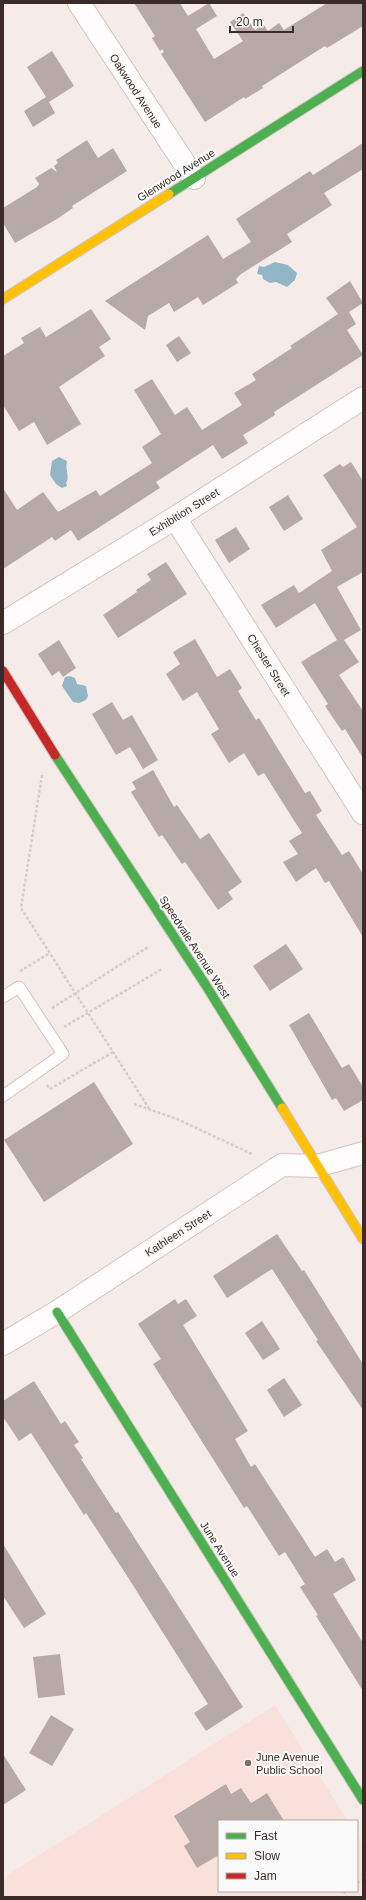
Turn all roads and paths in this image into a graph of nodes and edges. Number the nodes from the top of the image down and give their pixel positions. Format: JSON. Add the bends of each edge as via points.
{"nodes":[{"id":1,"x":79,"y":3,"type":"edge"},
{"id":2,"x":363,"y":71,"type":"edge"},
{"id":3,"x":194,"y":178,"type":"junction"},
{"id":4,"x":3,"y":299,"type":"edge"},
{"id":5,"x":360,"y":406,"type":"edge"},
{"id":6,"x":175,"y":518,"type":"junction"},
{"id":7,"x":3,"y":623,"type":"edge"},
{"id":8,"x":3,"y":671,"type":"edge"},
{"id":9,"x":48,"y":742,"type":"junction"},
{"id":10,"x":363,"y":813,"type":"edge"},
{"id":11,"x":148,"y":947,"type":"dead end"},
{"id":12,"x":50,"y":953,"type":"junction"},
{"id":13,"x":162,"y":969,"type":"dead end"},
{"id":14,"x":16,"y":974,"type":"dead end"},
{"id":15,"x":76,"y":994,"type":"junction"},
{"id":16,"x":3,"y":997,"type":"edge"},
{"id":17,"x":88,"y":1013,"type":"junction"},
{"id":18,"x":38,"y":1017,"type":"junction"},
{"id":19,"x":50,"y":1035,"type":"junction"},
{"id":20,"x":113,"y":1052,"type":"junction"},
{"id":21,"x":36,"y":1072,"type":"junction"},
{"id":22,"x":3,"y":1096,"type":"edge"},
{"id":23,"x":134,"y":1104,"type":"dead end"},
{"id":24,"x":150,"y":1110,"type":"junction"},
{"id":25,"x":363,"y":1152,"type":"edge"},
{"id":26,"x":252,"y":1154,"type":"dead end"},
{"id":27,"x":317,"y":1166,"type":"junction"},
{"id":28,"x":363,"y":1239,"type":"edge"},
{"id":29,"x":57,"y":1312,"type":"junction"},
{"id":30,"x":3,"y":1344,"type":"edge"},
{"id":31,"x":363,"y":1800,"type":"edge"}],
"edges":[{"from":1,"to":3,"type":"street","name":"Oakwood Avenue"},
{"from":2,"to":3,"type":"street","name":"Glenwood Avenue"},
{"from":3,"to":4,"type":"street","name":"Glenwood Avenue"},
{"from":5,"to":6,"type":"street","name":"Exhibition Street"},
{"from":6,"to":7,"type":"street","name":"Exhibition Street"},
{"from":6,"to":10,"type":"street","name":"Chester Street"},
{"from":8,"to":9,"type":"street","name":"Speedvale Avenue West"},
{"from":9,"to":12,"type":"path","via":[[21,908]]},
{"from":9,"to":27,"type":"street","name":"Speedvale Avenue West","via":[[205,984]]},
{"from":11,"to":15,"type":"path"},
{"from":12,"to":14,"type":"path"},
{"from":12,"to":15,"type":"path"},
{"from":13,"to":17,"type":"path"},
{"from":15,"to":17,"type":"path"},
{"from":15,"to":18,"type":"path"},
{"from":16,"to":18,"type":"lane","via":[[19,987]]},
{"from":17,"to":19,"type":"path"},
{"from":17,"to":20,"type":"path"},
{"from":18,"to":19,"type":"lane"},
{"from":19,"to":21,"type":"lane","via":[[63,1054]]},
{"from":20,"to":21,"type":"path","via":[[50,1089]]},
{"from":20,"to":24,"type":"path"},
{"from":21,"to":22,"type":"lane"},
{"from":23,"to":24,"type":"path"},
{"from":24,"to":26,"type":"path","via":[[177,1119]]},
{"from":25,"to":27,"type":"street","name":"Kathleen Street"},
{"from":27,"to":28,"type":"street","name":"Speedvale Avenue West"},
{"from":27,"to":29,"type":"street","name":"Kathleen Street","via":[[277,1167]]},
{"from":29,"to":30,"type":"street","name":"Kathleen Street"},
{"from":29,"to":31,"type":"street","name":"June Avenue"}]}
